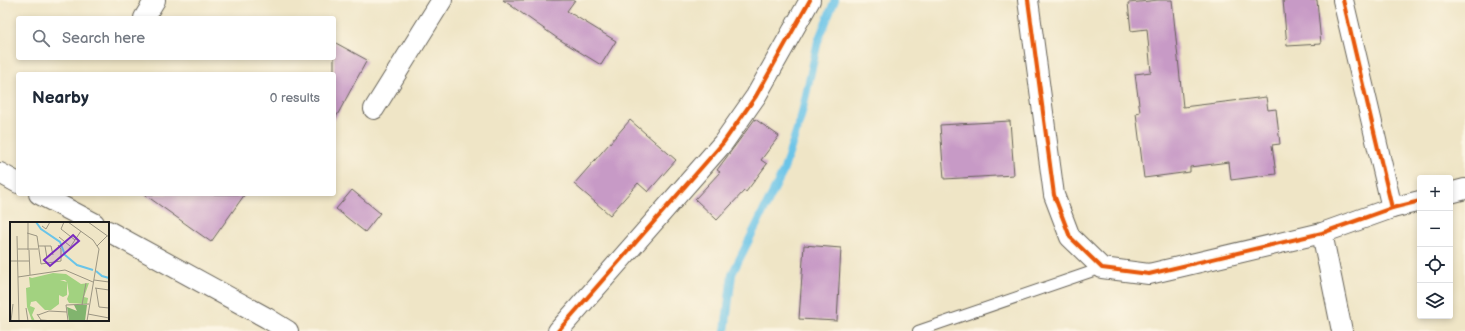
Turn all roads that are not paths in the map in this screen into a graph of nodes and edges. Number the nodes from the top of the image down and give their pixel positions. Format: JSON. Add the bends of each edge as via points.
{"nodes":[{"id":1,"x":156,"y":0,"type":"edge"},
{"id":2,"x":442,"y":0,"type":"edge"},
{"id":3,"x":810,"y":0,"type":"edge"},
{"id":4,"x":1028,"y":0,"type":"edge"},
{"id":5,"x":1343,"y":0,"type":"edge"},
{"id":6,"x":145,"y":16,"type":"edge"},
{"id":7,"x":374,"y":110,"type":"dead end"},
{"id":8,"x":0,"y":173,"type":"edge"},
{"id":9,"x":16,"y":181,"type":"edge"},
{"id":10,"x":1465,"y":189,"type":"edge"},
{"id":11,"x":1453,"y":192,"type":"edge"},
{"id":12,"x":43,"y":196,"type":"edge"},
{"id":13,"x":1417,"y":202,"type":"edge"},
{"id":14,"x":1392,"y":208,"type":"junction"},
{"id":15,"x":92,"y":222,"type":"edge"},
{"id":16,"x":109,"y":232,"type":"edge"},
{"id":17,"x":1322,"y":233,"type":"junction"},
{"id":18,"x":1102,"y":268,"type":"junction"},
{"id":19,"x":288,"y":331,"type":"edge"},
{"id":20,"x":558,"y":331,"type":"edge"},
{"id":21,"x":918,"y":331,"type":"edge"},
{"id":22,"x":1342,"y":331,"type":"edge"}],
"edges":[{"from":1,"to":6,"type":"street"},
{"from":2,"to":7,"type":"street"},
{"from":3,"to":20,"type":"street","via":[[756,96],[723,143]]},
{"from":4,"to":18,"type":"street","via":[[1054,195],[1070,237]]},
{"from":5,"to":14,"type":"street"},
{"from":8,"to":9,"type":"street"},
{"from":10,"to":11,"type":"street"},
{"from":12,"to":15,"type":"street"},
{"from":13,"to":14,"type":"street"},
{"from":14,"to":17,"type":"street"},
{"from":16,"to":19,"type":"street"},
{"from":17,"to":18,"type":"street","via":[[1149,274]]},
{"from":17,"to":22,"type":"street"},
{"from":18,"to":21,"type":"lane"}]}
